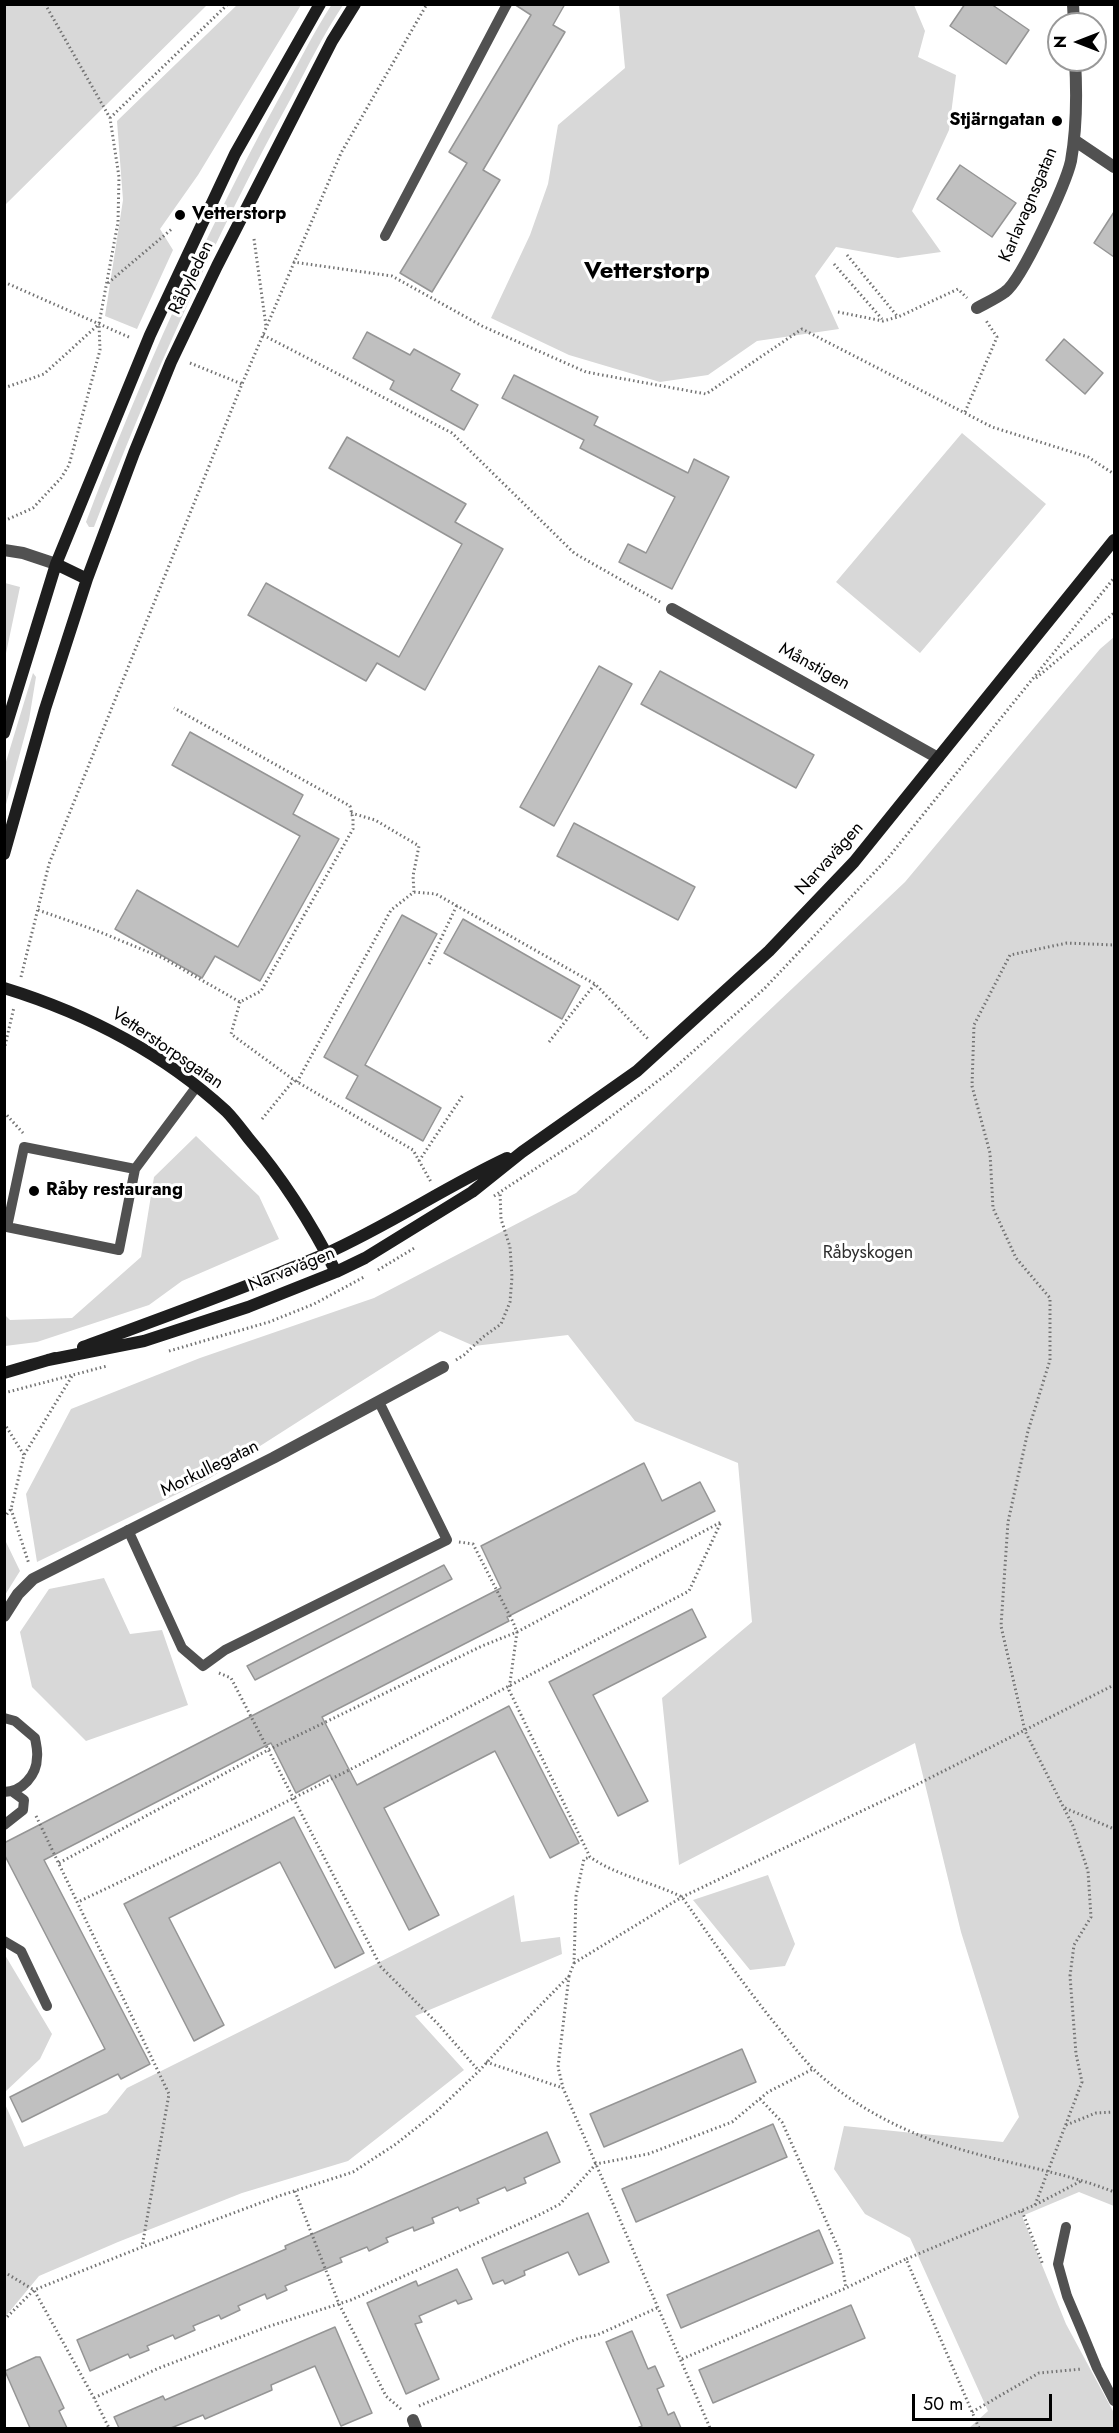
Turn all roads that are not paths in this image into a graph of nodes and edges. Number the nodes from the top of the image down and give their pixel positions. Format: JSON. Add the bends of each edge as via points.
{"nodes":[{"id":1,"x":320,"y":4,"type":"edge"},
{"id":2,"x":355,"y":4,"type":"edge"},
{"id":3,"x":507,"y":4,"type":"edge"},
{"id":4,"x":1076,"y":72,"type":"edge"},
{"id":5,"x":1074,"y":140,"type":"junction"},
{"id":6,"x":1114,"y":167,"type":"edge"},
{"id":7,"x":386,"y":236,"type":"dead end"},
{"id":8,"x":977,"y":308,"type":"road end"},
{"id":9,"x":1114,"y":540,"type":"edge"},
{"id":10,"x":4,"y":550,"type":"edge"},
{"id":11,"x":56,"y":564,"type":"junction"},
{"id":12,"x":87,"y":579,"type":"junction"},
{"id":13,"x":672,"y":609,"type":"road end"},
{"id":14,"x":4,"y":733,"type":"edge"},
{"id":15,"x":938,"y":758,"type":"junction"},
{"id":16,"x":4,"y":854,"type":"edge"},
{"id":17,"x":4,"y":988,"type":"edge"},
{"id":18,"x":197,"y":1086,"type":"junction"},
{"id":19,"x":522,"y":1152,"type":"junction"},
{"id":20,"x":135,"y":1169,"type":"junction"},
{"id":21,"x":326,"y":1253,"type":"junction"},
{"id":22,"x":336,"y":1272,"type":"junction"},
{"id":23,"x":48,"y":1360,"type":"junction"},
{"id":24,"x":442,"y":1367,"type":"road end"},
{"id":25,"x":4,"y":1373,"type":"edge"},
{"id":26,"x":379,"y":1402,"type":"junction"},
{"id":27,"x":128,"y":1530,"type":"junction"},
{"id":28,"x":4,"y":1616,"type":"edge"},
{"id":29,"x":4,"y":1718,"type":"edge"},
{"id":30,"x":9,"y":1792,"type":"edge"},
{"id":31,"x":4,"y":1825,"type":"edge"},
{"id":32,"x":4,"y":1941,"type":"edge"},
{"id":33,"x":46,"y":2006,"type":"dead end"},
{"id":34,"x":1066,"y":2227,"type":"dead end"},
{"id":35,"x":1114,"y":2401,"type":"edge"}],
"edges":[{"from":1,"to":11,"type":"main road","name":"Råbyleden","via":[[235,154],[193,242],[106,437]]},
{"from":2,"to":12,"type":"main road","name":"Råbyleden","via":[[327,51],[171,362]]},
{"from":3,"to":7,"type":"lane"},
{"from":4,"to":5,"type":"street","name":"Karlavagnsgatan"},
{"from":5,"to":6,"type":"street"},
{"from":5,"to":8,"type":"street","name":"Karlavagnsgatan","via":[[1070,164],[1017,279],[1006,291]]},
{"from":9,"to":15,"type":"main road","name":"Narvavägen"},
{"from":10,"to":11,"type":"street"},
{"from":11,"to":12,"type":"main road"},
{"from":11,"to":14,"type":"main road","name":"Råbyleden"},
{"from":12,"to":16,"type":"main road","name":"Råbyleden"},
{"from":13,"to":15,"type":"street","name":"Månstigen"},
{"from":15,"to":19,"type":"main road","name":"Narvavägen","via":[[854,862],[776,944],[637,1071]]},
{"from":17,"to":18,"type":"main road","name":"Vetterstorpsgatan","via":[[54,1004],[114,1032]]},
{"from":18,"to":20,"type":"lane"},
{"from":18,"to":21,"type":"main road","name":"Vetterstorpsgatan","via":[[270,1162]]},
{"from":19,"to":21,"type":"main road","name":"Narvavägen","via":[[462,1179]]},
{"from":19,"to":22,"type":"main road","name":"Narvavägen","via":[[472,1192]]},
{"from":20,"to":20,"type":"lane","via":[[24,1147],[7,1227],[118,1250]]},
{"from":21,"to":22,"type":"main road","name":"Vetterstorpsgatan"},
{"from":21,"to":23,"type":"main road","name":"Narvavägen"},
{"from":22,"to":23,"type":"main road","name":"Narvavägen","via":[[248,1307],[144,1341]]},
{"from":23,"to":25,"type":"main road","name":"Narvavägen"},
{"from":24,"to":26,"type":"street","name":"Morkullegatan"},
{"from":26,"to":27,"type":"street","name":"Morkullegatan"},
{"from":26,"to":27,"type":"lane","via":[[447,1540],[225,1650],[203,1666],[182,1648]]},
{"from":27,"to":28,"type":"street","name":"Morkullegatan","via":[[33,1579]]},
{"from":29,"to":30,"type":"lane","via":[[15,1721],[35,1738],[38,1759],[28,1782]]},
{"from":30,"to":31,"type":"lane","via":[[24,1800],[23,1810]]},
{"from":32,"to":33,"type":"lane","via":[[21,1951]]},
{"from":34,"to":35,"type":"lane","via":[[1058,2264],[1067,2296]]}]}
